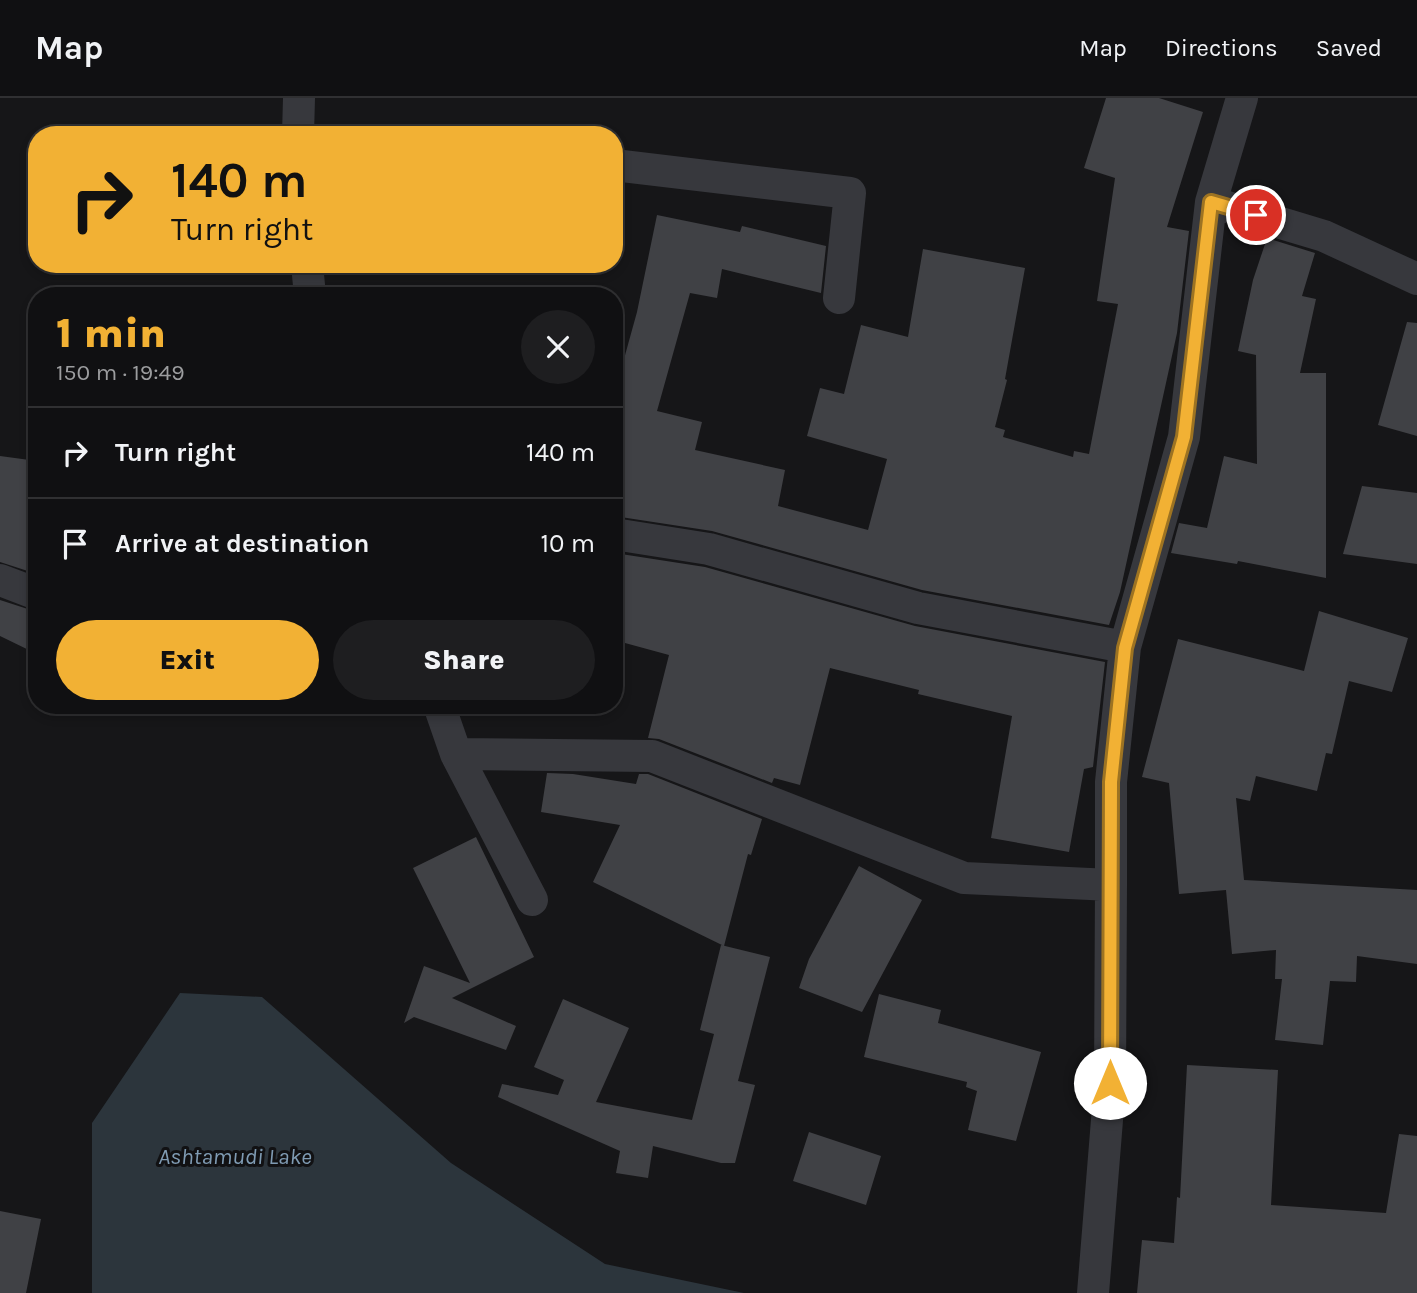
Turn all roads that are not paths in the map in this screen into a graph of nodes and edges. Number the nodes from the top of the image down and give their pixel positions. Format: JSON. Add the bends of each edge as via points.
{"nodes":[{"id":1,"x":299,"y":98,"type":"edge"},
{"id":2,"x":1242,"y":98,"type":"edge"},
{"id":3,"x":298,"y":126,"type":"edge"},
{"id":4,"x":623,"y":166,"type":"edge"},
{"id":5,"x":1211,"y":202,"type":"junction"},
{"id":6,"x":1417,"y":279,"type":"edge"},
{"id":7,"x":839,"y":298,"type":"dead end"},
{"id":8,"x":623,"y":535,"type":"edge"},
{"id":9,"x":0,"y":580,"type":"edge"},
{"id":10,"x":28,"y":591,"type":"edge"},
{"id":11,"x":1125,"y":648,"type":"junction"},
{"id":12,"x":442,"y":714,"type":"edge"},
{"id":13,"x":456,"y":754,"type":"junction"},
{"id":14,"x":1111,"y":885,"type":"junction"},
{"id":15,"x":532,"y":900,"type":"dead end"},
{"id":16,"x":1093,"y":1293,"type":"edge"}],
"edges":[{"from":1,"to":3,"type":"street"},
{"from":2,"to":5,"type":"street"},
{"from":4,"to":7,"type":"street","via":[[850,193]]},
{"from":5,"to":6,"type":"street","via":[[1324,236]]},
{"from":5,"to":11,"type":"street","via":[[1184,437]]},
{"from":8,"to":11,"type":"street","via":[[709,548],[918,608]]},
{"from":9,"to":10,"type":"street"},
{"from":11,"to":14,"type":"street","via":[[1111,782]]},
{"from":12,"to":13,"type":"street"},
{"from":13,"to":14,"type":"street","via":[[652,757],[964,878]]},
{"from":13,"to":15,"type":"street"},
{"from":14,"to":16,"type":"street","via":[[1110,1083]]}]}
